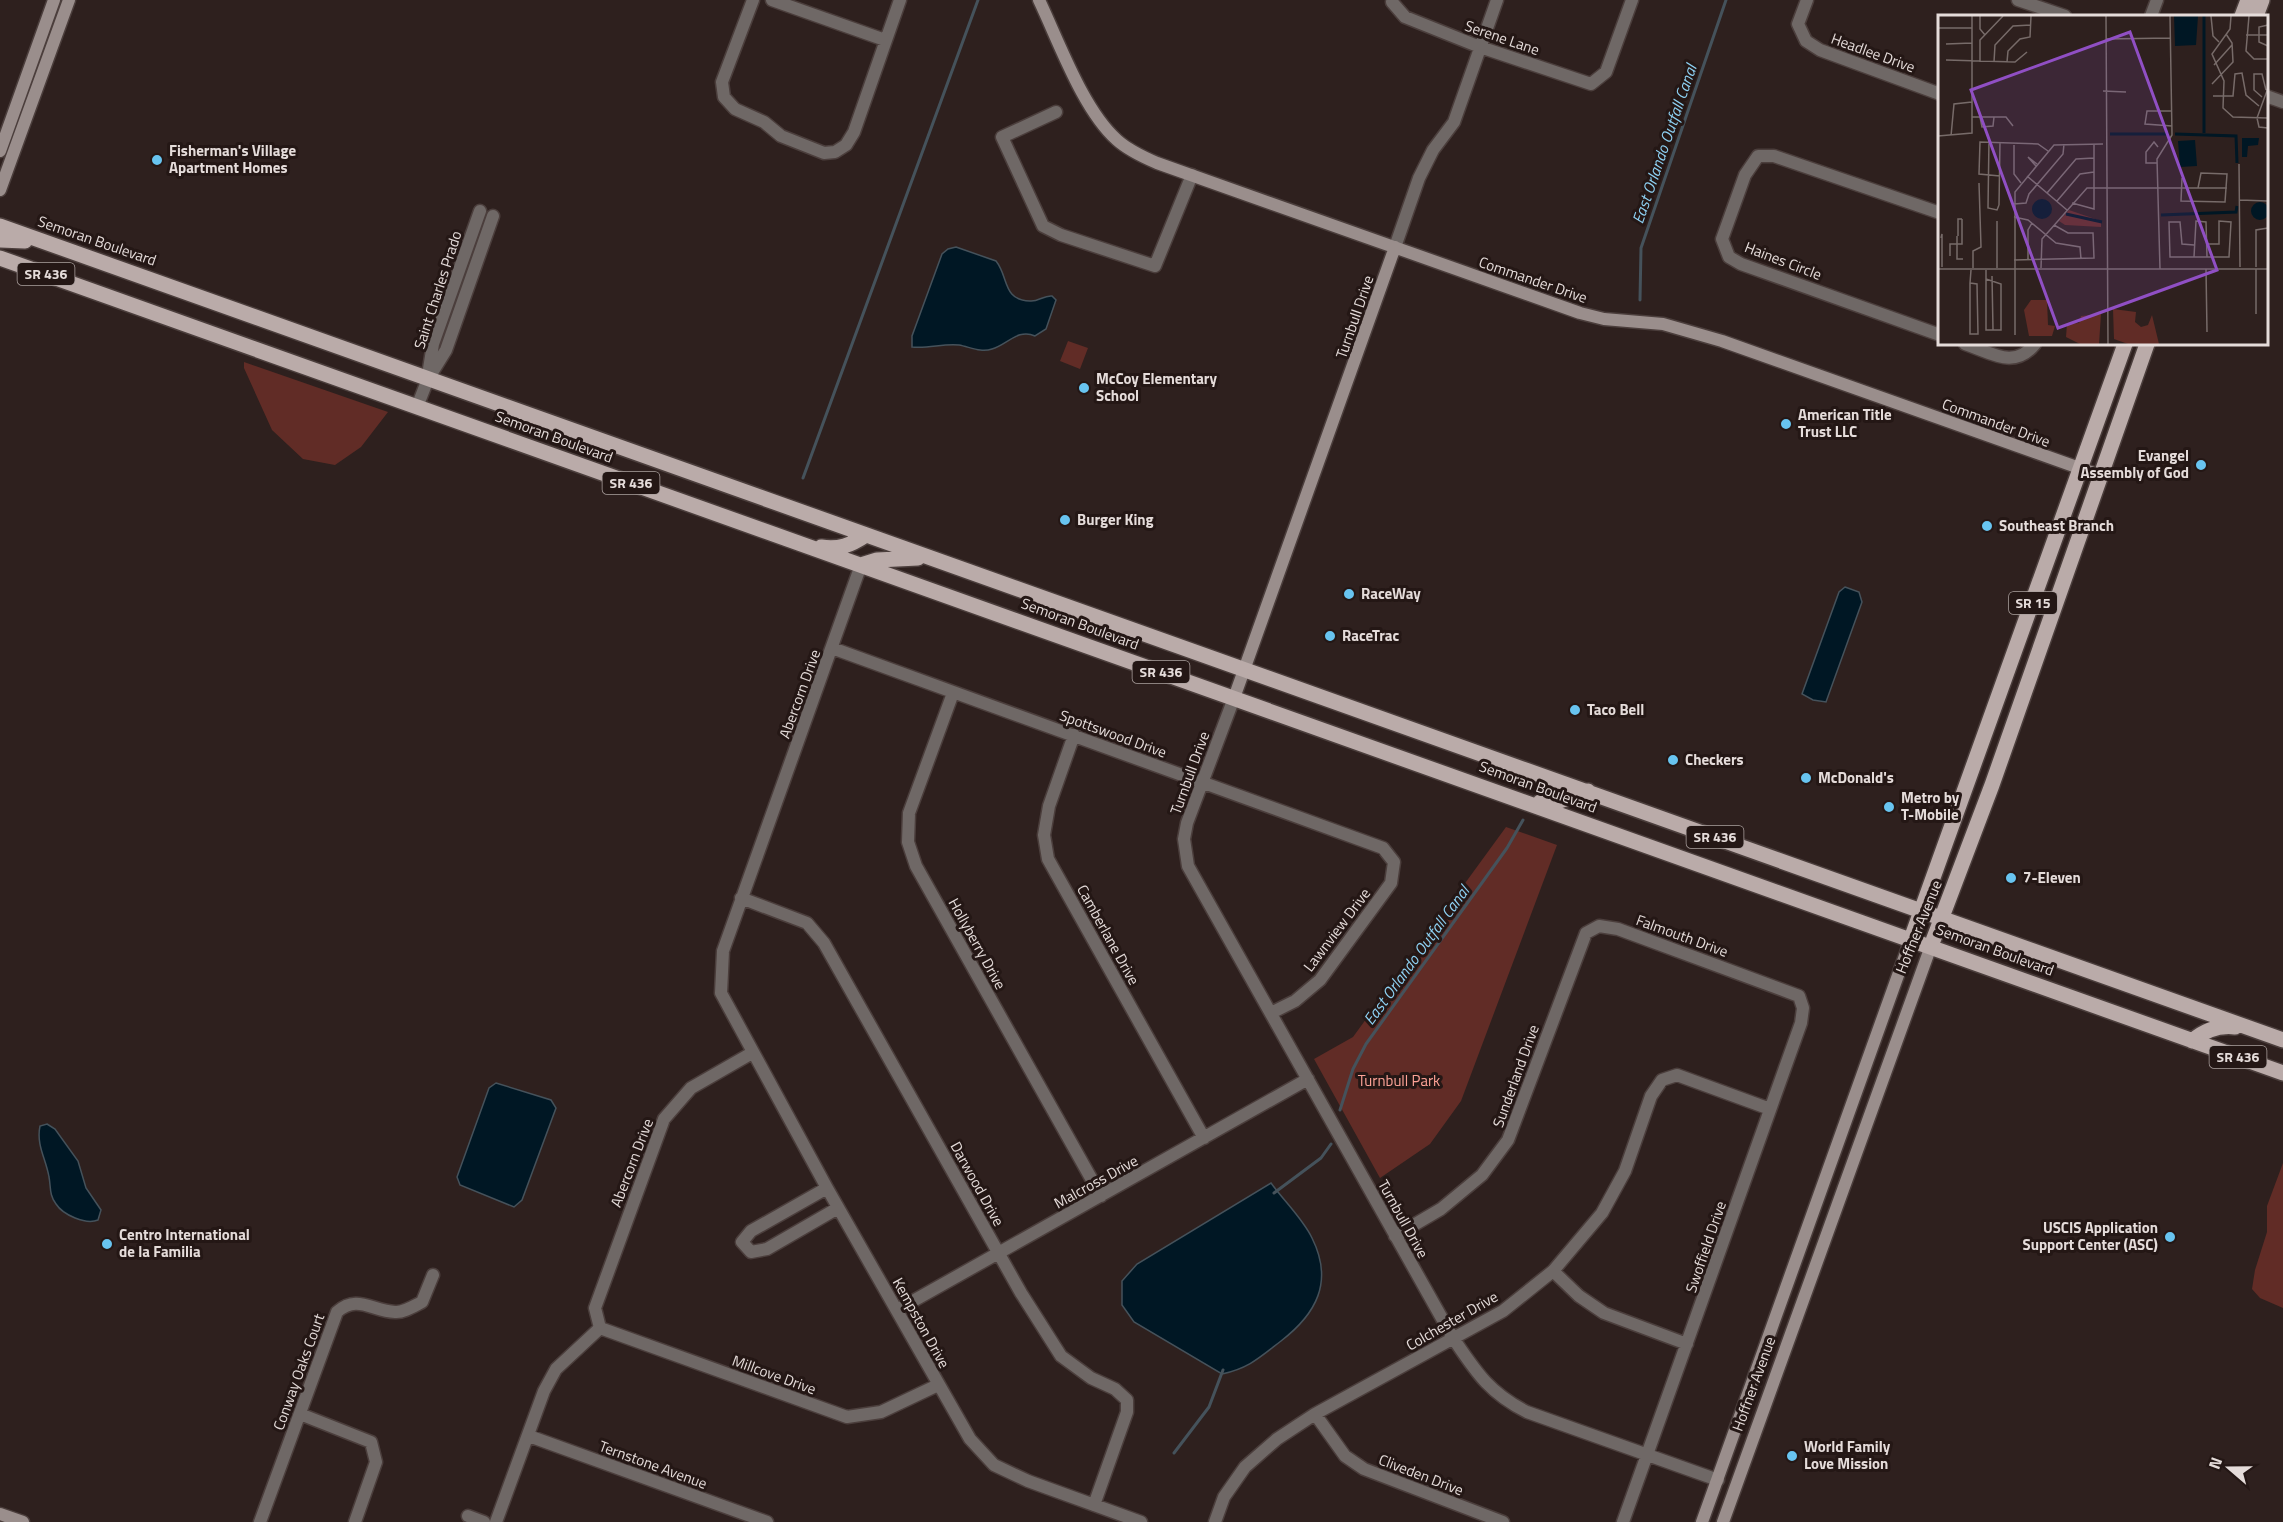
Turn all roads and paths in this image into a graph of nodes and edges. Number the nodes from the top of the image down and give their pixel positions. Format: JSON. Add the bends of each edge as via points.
{"nodes":[{"id":1,"x":54,"y":0,"type":"edge"},
{"id":2,"x":69,"y":0,"type":"edge"},
{"id":3,"x":753,"y":0,"type":"edge"},
{"id":4,"x":772,"y":0,"type":"edge"},
{"id":5,"x":900,"y":0,"type":"edge"},
{"id":6,"x":1039,"y":0,"type":"edge"},
{"id":7,"x":1497,"y":0,"type":"edge"},
{"id":8,"x":1632,"y":0,"type":"edge"},
{"id":9,"x":1807,"y":0,"type":"edge"},
{"id":10,"x":2157,"y":0,"type":"edge"},
{"id":11,"x":2248,"y":0,"type":"edge"},
{"id":12,"x":2262,"y":0,"type":"edge"},
{"id":13,"x":2269,"y":0,"type":"edge"},
{"id":14,"x":2026,"y":1,"type":"edge"},
{"id":15,"x":1392,"y":2,"type":"dead end"},
{"id":16,"x":2062,"y":15,"type":"edge"},
{"id":17,"x":2151,"y":15,"type":"edge"},
{"id":18,"x":2242,"y":15,"type":"edge"},
{"id":19,"x":2256,"y":15,"type":"edge"},
{"id":20,"x":2264,"y":15,"type":"edge"},
{"id":21,"x":885,"y":40,"type":"junction"},
{"id":22,"x":1480,"y":47,"type":"junction"},
{"id":23,"x":1938,"y":93,"type":"edge"},
{"id":24,"x":2268,"y":97,"type":"edge"},
{"id":25,"x":2283,"y":102,"type":"edge"},
{"id":26,"x":1056,"y":112,"type":"dead end"},
{"id":27,"x":0,"y":151,"type":"edge"},
{"id":28,"x":1192,"y":175,"type":"junction"},
{"id":29,"x":0,"y":190,"type":"edge"},
{"id":30,"x":480,"y":211,"type":"dead end"},
{"id":31,"x":1938,"y":212,"type":"edge"},
{"id":32,"x":493,"y":216,"type":"dead end"},
{"id":33,"x":0,"y":226,"type":"edge"},
{"id":34,"x":0,"y":240,"type":"edge"},
{"id":35,"x":58,"y":245,"type":"junction"},
{"id":36,"x":1395,"y":247,"type":"junction"},
{"id":37,"x":0,"y":258,"type":"edge"},
{"id":38,"x":1938,"y":333,"type":"edge"},
{"id":39,"x":1968,"y":345,"type":"edge"},
{"id":40,"x":2034,"y":345,"type":"edge"},
{"id":41,"x":2125,"y":345,"type":"edge"},
{"id":42,"x":2147,"y":345,"type":"edge"},
{"id":43,"x":428,"y":379,"type":"junction"},
{"id":44,"x":417,"y":407,"type":"junction"},
{"id":45,"x":2080,"y":469,"type":"junction"},
{"id":46,"x":2100,"y":475,"type":"junction"},
{"id":47,"x":866,"y":535,"type":"junction"},
{"id":48,"x":800,"y":543,"type":"junction"},
{"id":49,"x":930,"y":558,"type":"junction"},
{"id":50,"x":861,"y":565,"type":"junction"},
{"id":51,"x":832,"y":648,"type":"junction"},
{"id":52,"x":1244,"y":669,"type":"junction"},
{"id":53,"x":953,"y":693,"type":"junction"},
{"id":54,"x":1234,"y":698,"type":"junction"},
{"id":55,"x":1074,"y":735,"type":"junction"},
{"id":56,"x":1201,"y":783,"type":"junction"},
{"id":57,"x":1587,"y":791,"type":"junction"},
{"id":58,"x":1525,"y":801,"type":"junction"},
{"id":59,"x":1383,"y":848,"type":"joint"},
{"id":60,"x":741,"y":898,"type":"junction"},
{"id":61,"x":1922,"y":911,"type":"junction"},
{"id":62,"x":1943,"y":918,"type":"junction"},
{"id":63,"x":1911,"y":939,"type":"junction"},
{"id":64,"x":1931,"y":946,"type":"junction"},
{"id":65,"x":1578,"y":949,"type":"joint"},
{"id":66,"x":1784,"y":989,"type":"joint"},
{"id":67,"x":1270,"y":1013,"type":"junction"},
{"id":68,"x":2250,"y":1028,"type":"junction"},
{"id":69,"x":2283,"y":1040,"type":"edge"},
{"id":70,"x":2192,"y":1041,"type":"junction"},
{"id":71,"x":752,"y":1053,"type":"junction"},
{"id":72,"x":2283,"y":1073,"type":"edge"},
{"id":73,"x":1308,"y":1079,"type":"junction"},
{"id":74,"x":1770,"y":1109,"type":"junction"},
{"id":75,"x":1204,"y":1138,"type":"junction"},
{"id":76,"x":827,"y":1188,"type":"junction"},
{"id":77,"x":1101,"y":1196,"type":"junction"},
{"id":78,"x":838,"y":1208,"type":"junction"},
{"id":79,"x":1395,"y":1236,"type":"junction"},
{"id":80,"x":999,"y":1253,"type":"junction"},
{"id":81,"x":1553,"y":1271,"type":"junction"},
{"id":82,"x":433,"y":1275,"type":"dead end"},
{"id":83,"x":897,"y":1310,"type":"junction"},
{"id":84,"x":600,"y":1328,"type":"junction"},
{"id":85,"x":1453,"y":1338,"type":"junction"},
{"id":86,"x":1687,"y":1344,"type":"junction"},
{"id":87,"x":1755,"y":1376,"type":"junction"},
{"id":88,"x":938,"y":1385,"type":"junction"},
{"id":89,"x":300,"y":1414,"type":"junction"},
{"id":90,"x":1315,"y":1414,"type":"junction"},
{"id":91,"x":529,"y":1436,"type":"junction"},
{"id":92,"x":1647,"y":1455,"type":"junction"},
{"id":93,"x":1718,"y":1480,"type":"junction"},
{"id":94,"x":1100,"y":1507,"type":"junction"},
{"id":95,"x":1728,"y":1509,"type":"junction"},
{"id":96,"x":0,"y":1514,"type":"edge"},
{"id":97,"x":468,"y":1516,"type":"dead end"},
{"id":98,"x":23,"y":1522,"type":"edge"},
{"id":99,"x":260,"y":1522,"type":"edge"},
{"id":100,"x":355,"y":1522,"type":"edge"},
{"id":101,"x":484,"y":1522,"type":"edge"},
{"id":102,"x":496,"y":1522,"type":"edge"},
{"id":103,"x":767,"y":1522,"type":"edge"},
{"id":104,"x":1100,"y":1522,"type":"edge"},
{"id":105,"x":1141,"y":1522,"type":"edge"},
{"id":106,"x":1215,"y":1522,"type":"edge"},
{"id":107,"x":1503,"y":1522,"type":"edge"},
{"id":108,"x":1623,"y":1522,"type":"edge"},
{"id":109,"x":1702,"y":1522,"type":"edge"},
{"id":110,"x":1723,"y":1522,"type":"edge"}],
"edges":[{"from":1,"to":27,"type":"street"},
{"from":2,"to":29,"type":"street"},
{"from":3,"to":21,"type":"street","via":[[722,82],[724,97],[735,109],[764,122],[781,136],[824,153],[846,145],[854,132]]},
{"from":4,"to":21,"type":"street"},
{"from":5,"to":21,"type":"street"},
{"from":6,"to":28,"type":"street","name":"Commander Drive","via":[[1103,126],[1136,153]]},
{"from":7,"to":22,"type":"street","name":"Turnbull Drive"},
{"from":8,"to":22,"type":"street","name":"Serene Lane","via":[[1606,72],[1591,84]]},
{"from":9,"to":23,"type":"street","name":"Headlee Drive","via":[[1798,24],[1806,41],[1820,50]]},
{"from":10,"to":17,"type":"street"},
{"from":11,"to":18,"type":"main road"},
{"from":12,"to":19,"type":"main road"},
{"from":13,"to":20,"type":"main road"},
{"from":14,"to":16,"type":"street"},
{"from":15,"to":22,"type":"street","name":"Serene Lane","via":[[1405,17]]},
{"from":22,"to":36,"type":"street","name":"Turnbull Drive","via":[[1454,122],[1419,178]]},
{"from":24,"to":25,"type":"street"},
{"from":26,"to":28,"type":"street","via":[[1002,137],[1043,226],[1061,235],[1155,266]]},
{"from":28,"to":36,"type":"street","name":"Commander Drive"},
{"from":30,"to":43,"type":"street","name":"Saint Charles Prado","via":[[433,344]]},
{"from":31,"to":38,"type":"street","name":"Haines Circle","via":[[1774,156],[1758,156],[1745,175],[1722,239],[1729,257],[1741,264]]},
{"from":32,"to":43,"type":"street","name":"Saint Charles Prado","via":[[446,350]]},
{"from":33,"to":35,"type":"main road","name":"Semoran Boulevard","number":"SR 436"},
{"from":34,"to":35,"type":"main road"},
{"from":35,"to":43,"type":"main road","name":"Semoran Boulevard","number":"SR 436"},
{"from":36,"to":45,"type":"street","name":"Commander Drive","via":[[1580,313],[1663,324],[1722,341]]},
{"from":36,"to":52,"type":"street","name":"Turnbull Drive"},
{"from":37,"to":44,"type":"main road","name":"Semoran Boulevard","number":"SR 436"},
{"from":39,"to":40,"type":"street","via":[[2008,359],[2026,355]]},
{"from":41,"to":45,"type":"main road","name":"Hoffner Avenue","number":"SR 15"},
{"from":42,"to":46,"type":"main road","name":"Hoffner Avenue","number":"SR 15"},
{"from":43,"to":44,"type":"street","name":"Saint Charles Prado"},
{"from":43,"to":47,"type":"main road","name":"Semoran Boulevard","number":"SR 436"},
{"from":44,"to":48,"type":"main road","name":"Semoran Boulevard","number":"SR 436"},
{"from":45,"to":46,"type":"street","name":"Commander Drive"},
{"from":45,"to":61,"type":"main road","name":"Hoffner Avenue","number":"SR 15"},
{"from":46,"to":62,"type":"main road","name":"Hoffner Avenue","number":"SR 15"},
{"from":47,"to":48,"type":"main road","via":[[833,549]]},
{"from":47,"to":49,"type":"main road","name":"Semoran Boulevard","number":"SR 436"},
{"from":48,"to":50,"type":"main road","name":"Semoran Boulevard","number":"SR 436"},
{"from":49,"to":50,"type":"main road","via":[[894,558]]},
{"from":49,"to":52,"type":"main road","name":"Semoran Boulevard","number":"SR 436"},
{"from":50,"to":51,"type":"street","name":"Abercorn Drive"},
{"from":50,"to":54,"type":"main road","name":"Semoran Boulevard","number":"SR 436"},
{"from":51,"to":53,"type":"street","name":"Spottswood Drive"},
{"from":51,"to":60,"type":"street","name":"Abercorn Drive"},
{"from":52,"to":54,"type":"street","name":"Turnbull Drive"},
{"from":52,"to":57,"type":"main road","name":"Semoran Boulevard","number":"SR 436"},
{"from":53,"to":55,"type":"street","name":"Spottswood Drive"},
{"from":53,"to":77,"type":"street","name":"Hollyberry Drive","via":[[909,813],[908,842],[916,866]]},
{"from":54,"to":56,"type":"street","name":"Turnbull Drive"},
{"from":54,"to":58,"type":"main road","name":"Semoran Boulevard","number":"SR 436"},
{"from":55,"to":56,"type":"street","name":"Spottswood Drive"},
{"from":55,"to":75,"type":"street","name":"Camberlane Drive","via":[[1049,806],[1044,836],[1048,859]]},
{"from":56,"to":59,"type":"street","name":"Spottswood Drive"},
{"from":56,"to":67,"type":"street","name":"Turnbull Drive","via":[[1184,839],[1188,866]]},
{"from":57,"to":58,"type":"main road","via":[[1557,802]]},
{"from":57,"to":61,"type":"main road","name":"Semoran Boulevard","number":"SR 436"},
{"from":58,"to":63,"type":"main road","name":"Semoran Boulevard","number":"SR 436"},
{"from":59,"to":67,"type":"street","name":"Lawnview Drive","via":[[1394,862],[1391,883],[1320,980],[1295,1001]]},
{"from":60,"to":71,"type":"street","name":"Abercorn Drive","via":[[723,951],[721,993]]},
{"from":60,"to":80,"type":"street","name":"Darwood Drive","via":[[807,923],[824,942]]},
{"from":61,"to":62,"type":"main road","name":"Semoran Boulevard","number":"SR 436"},
{"from":61,"to":63,"type":"main road","name":"Hoffner Avenue","number":"SR 15"},
{"from":62,"to":64,"type":"main road","name":"Hoffner Avenue","number":"SR 15"},
{"from":62,"to":68,"type":"main road","name":"Semoran Boulevard","number":"SR 436"},
{"from":63,"to":64,"type":"main road","name":"Semoran Boulevard","number":"SR 436"},
{"from":63,"to":87,"type":"street","name":"Hoffner Avenue","number":"SR 15"},
{"from":64,"to":70,"type":"main road","name":"Semoran Boulevard","number":"SR 436"},
{"from":64,"to":95,"type":"street","name":"Hoffner Avenue","number":"SR 15"},
{"from":65,"to":66,"type":"street","name":"Falmouth Drive","via":[[1586,933],[1599,926],[1618,929]]},
{"from":65,"to":79,"type":"street","name":"Sunderland Drive","via":[[1508,1140],[1482,1175],[1441,1209]]},
{"from":66,"to":74,"type":"street","name":"Swoffield Drive","via":[[1798,996],[1803,1008]]},
{"from":67,"to":73,"type":"street","name":"Turnbull Drive"},
{"from":68,"to":69,"type":"main road","name":"Semoran Boulevard","number":"SR 436"},
{"from":68,"to":70,"type":"main road","via":[[2222,1025],[2202,1032]]},
{"from":70,"to":72,"type":"main road","name":"Semoran Boulevard","number":"SR 436"},
{"from":71,"to":76,"type":"street","name":"Kempston Drive"},
{"from":71,"to":84,"type":"street","name":"Abercorn Drive","via":[[691,1088],[664,1119],[602,1285],[595,1308]]},
{"from":73,"to":75,"type":"street","name":"Malcross Drive"},
{"from":73,"to":79,"type":"street","name":"Turnbull Drive"},
{"from":74,"to":81,"type":"street","name":"Colchester Drive","via":[[1677,1075],[1662,1080],[1651,1096],[1621,1179],[1602,1213]]},
{"from":74,"to":86,"type":"street","name":"Swoffield Drive"},
{"from":75,"to":77,"type":"street","name":"Malcross Drive"},
{"from":76,"to":78,"type":"street","name":"Kempston Drive"},
{"from":76,"to":78,"type":"street","via":[[751,1231],[742,1242],[751,1252],[767,1249]]},
{"from":77,"to":80,"type":"street","name":"Malcross Drive"},
{"from":78,"to":83,"type":"street","name":"Kempston Drive"},
{"from":79,"to":85,"type":"street","name":"Turnbull Drive"},
{"from":80,"to":83,"type":"street","name":"Malcross Drive"},
{"from":80,"to":94,"type":"street","name":"Darwood Drive","via":[[1061,1356],[1127,1400]]},
{"from":81,"to":85,"type":"street","name":"Colchester Drive","via":[[1503,1311]]},
{"from":81,"to":86,"type":"street","via":[[1604,1313]]},
{"from":82,"to":89,"type":"street","name":"Conway Oaks Court","via":[[422,1302],[397,1313],[357,1302],[337,1312]]},
{"from":83,"to":88,"type":"street","name":"Kempston Drive"},
{"from":84,"to":88,"type":"street","name":"Millcove Drive","via":[[847,1417],[881,1412]]},
{"from":84,"to":91,"type":"street","via":[[556,1369]]},
{"from":85,"to":90,"type":"street","name":"Colchester Drive"},
{"from":85,"to":92,"type":"street","name":"Turnbull Drive","via":[[1482,1381],[1503,1400]]},
{"from":86,"to":92,"type":"street","name":"Swoffield Drive"},
{"from":87,"to":93,"type":"street","name":"Hoffner Avenue","number":"SR 15"},
{"from":87,"to":95,"type":"street","via":[[1758,1390],[1722,1489]]},
{"from":88,"to":94,"type":"street","name":"Kempston Drive","via":[[970,1439],[994,1465]]},
{"from":89,"to":99,"type":"street","name":"Conway Oaks Court"},
{"from":89,"to":100,"type":"street","via":[[370,1442],[376,1462]]},
{"from":90,"to":106,"type":"street","name":"Colchester Drive","via":[[1277,1439],[1245,1467],[1224,1497]]},
{"from":90,"to":107,"type":"street","name":"Cliveden Drive","via":[[1345,1456],[1364,1469]]},
{"from":91,"to":102,"type":"street"},
{"from":91,"to":103,"type":"street","name":"Ternstone Avenue"},
{"from":92,"to":93,"type":"street","name":"Turnbull Drive"},
{"from":92,"to":108,"type":"street","name":"Swoffield Drive"},
{"from":93,"to":109,"type":"street","name":"Hoffner Avenue","number":"SR 15"},
{"from":94,"to":104,"type":"street","name":"Darwood Drive"},
{"from":94,"to":105,"type":"street","name":"Kempston Drive"},
{"from":95,"to":110,"type":"street","name":"Hoffner Avenue","number":"SR 15"},
{"from":96,"to":98,"type":"street"},
{"from":97,"to":101,"type":"street"}]}
